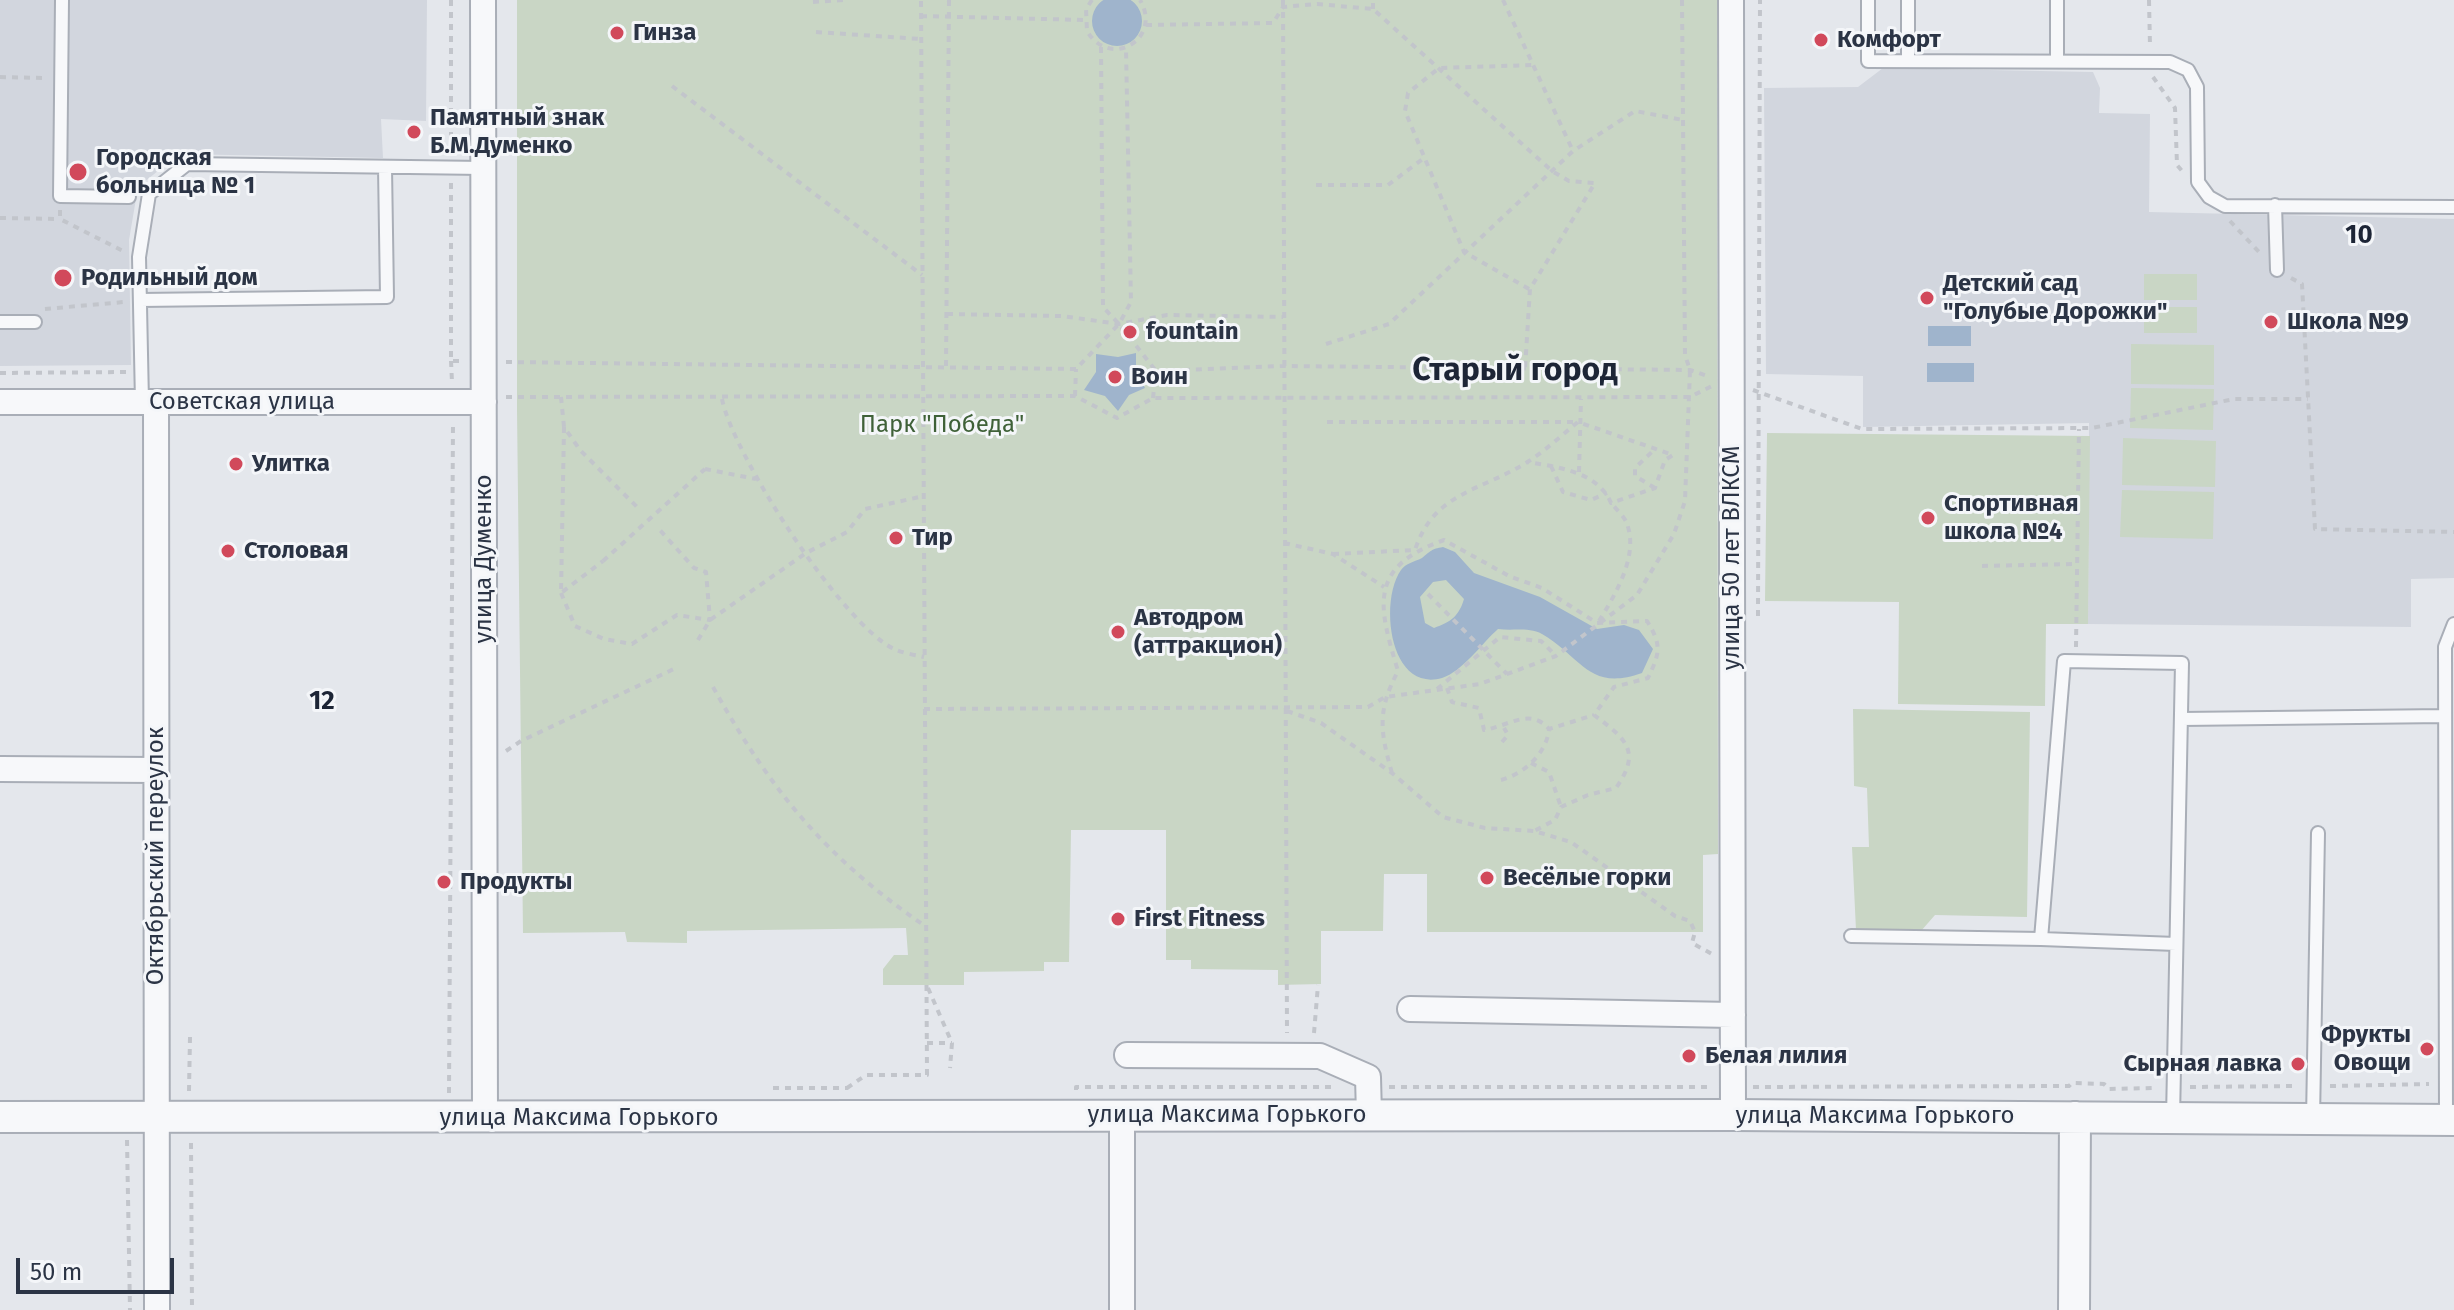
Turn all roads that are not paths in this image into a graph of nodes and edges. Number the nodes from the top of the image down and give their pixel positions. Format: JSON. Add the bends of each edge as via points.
{"nodes":[{"id":1,"x":62,"y":0,"type":"edge"},
{"id":2,"x":483,"y":0,"type":"edge"},
{"id":3,"x":1731,"y":0,"type":"edge"},
{"id":4,"x":1868,"y":0,"type":"edge"},
{"id":5,"x":1908,"y":0,"type":"edge"},
{"id":6,"x":2057,"y":0,"type":"edge"},
{"id":7,"x":1908,"y":61,"type":"junction"},
{"id":8,"x":2057,"y":61,"type":"junction"},
{"id":9,"x":385,"y":167,"type":"junction"},
{"id":10,"x":483,"y":168,"type":"junction"},
{"id":11,"x":129,"y":197,"type":"dead end"},
{"id":12,"x":2275,"y":205,"type":"junction"},
{"id":13,"x":2454,"y":207,"type":"edge"},
{"id":14,"x":2277,"y":270,"type":"road end"},
{"id":15,"x":140,"y":300,"type":"junction"},
{"id":16,"x":0,"y":322,"type":"edge"},
{"id":17,"x":30,"y":322,"type":"road end"},
{"id":18,"x":492,"y":400,"type":"junction"},
{"id":19,"x":0,"y":402,"type":"edge"},
{"id":20,"x":149,"y":402,"type":"junction"},
{"id":21,"x":2454,"y":624,"type":"edge"},
{"id":22,"x":2445,"y":716,"type":"junction"},
{"id":23,"x":2181,"y":719,"type":"junction"},
{"id":24,"x":0,"y":769,"type":"edge"},
{"id":25,"x":155,"y":770,"type":"junction"},
{"id":26,"x":2318,"y":833,"type":"dead end"},
{"id":27,"x":1851,"y":936,"type":"dead end"},
{"id":28,"x":2041,"y":939,"type":"junction"},
{"id":29,"x":2176,"y":944,"type":"junction"},
{"id":30,"x":1410,"y":1009,"type":"dead end"},
{"id":31,"x":1733,"y":1015,"type":"junction"},
{"id":32,"x":1127,"y":1055,"type":"dead end"},
{"id":33,"x":1733,"y":1101,"type":"junction"},
{"id":34,"x":1122,"y":1115,"type":"junction"},
{"id":35,"x":1369,"y":1115,"type":"junction"},
{"id":36,"x":0,"y":1117,"type":"edge"},
{"id":37,"x":2075,"y":1117,"type":"junction"},
{"id":38,"x":2173,"y":1118,"type":"junction"},
{"id":39,"x":485,"y":1119,"type":"junction"},
{"id":40,"x":2313,"y":1119,"type":"junction"},
{"id":41,"x":2450,"y":1120,"type":"edge"},
{"id":42,"x":158,"y":1126,"type":"junction"},
{"id":43,"x":157,"y":1310,"type":"edge"},
{"id":44,"x":1122,"y":1310,"type":"edge"},
{"id":45,"x":2074,"y":1310,"type":"edge"}],
"edges":[{"from":1,"to":11,"type":"lane","via":[[60,196]]},
{"from":2,"to":10,"type":"street","name":"улица Думенко"},
{"from":3,"to":31,"type":"street","name":"улица 50 лет ВЛКСМ"},
{"from":4,"to":7,"type":"lane","via":[[1868,61]]},
{"from":5,"to":7,"type":"lane"},
{"from":6,"to":8,"type":"lane"},
{"from":7,"to":8,"type":"lane"},
{"from":8,"to":12,"type":"lane","via":[[2170,62],[2188,70],[2197,87],[2198,182],[2225,206]]},
{"from":9,"to":10,"type":"lane"},
{"from":9,"to":15,"type":"lane","via":[[187,164],[149,194],[139,257]]},
{"from":9,"to":15,"type":"lane","via":[[387,297]]},
{"from":10,"to":18,"type":"street","name":"улица Думенко","via":[[483,362]]},
{"from":12,"to":13,"type":"lane"},
{"from":12,"to":14,"type":"lane"},
{"from":15,"to":20,"type":"lane","via":[[141,372]]},
{"from":16,"to":17,"type":"lane"},
{"from":18,"to":20,"type":"street","name":"Советская улица"},
{"from":18,"to":39,"type":"street","name":"улица Думенко"},
{"from":19,"to":20,"type":"street","name":"Советская улица"},
{"from":20,"to":25,"type":"street","name":"Октябрьский переулок"},
{"from":21,"to":22,"type":"lane","via":[[2445,647]]},
{"from":22,"to":23,"type":"lane"},
{"from":22,"to":41,"type":"lane"},
{"from":23,"to":28,"type":"lane","via":[[2182,663],[2064,661]]},
{"from":23,"to":29,"type":"lane"},
{"from":24,"to":25,"type":"street"},
{"from":25,"to":42,"type":"street","name":"Октябрьский переулок"},
{"from":26,"to":40,"type":"lane"},
{"from":27,"to":28,"type":"lane"},
{"from":28,"to":29,"type":"lane"},
{"from":29,"to":38,"type":"lane"},
{"from":30,"to":31,"type":"street"},
{"from":31,"to":33,"type":"street","name":"улица 50 лет ВЛКСМ"},
{"from":32,"to":35,"type":"street","via":[[1320,1056],[1368,1077]]},
{"from":33,"to":35,"type":"street","name":"улица Максима Горького"},
{"from":33,"to":37,"type":"street","name":"улица Максима Горького"},
{"from":34,"to":35,"type":"street","name":"улица Максима Горького"},
{"from":34,"to":39,"type":"street","name":"улица Максима Горького"},
{"from":34,"to":44,"type":"street"},
{"from":36,"to":42,"type":"street","name":"улица Максима Горького"},
{"from":37,"to":38,"type":"street","name":"улица Максима Горького"},
{"from":37,"to":45,"type":"street"},
{"from":38,"to":40,"type":"street","name":"улица Максима Горького"},
{"from":39,"to":42,"type":"street","name":"улица Максима Горького","via":[[189,1116]]},
{"from":40,"to":41,"type":"street","name":"улица Максима Горького"},
{"from":42,"to":43,"type":"street","name":"Октябрьский переулок"}]}
